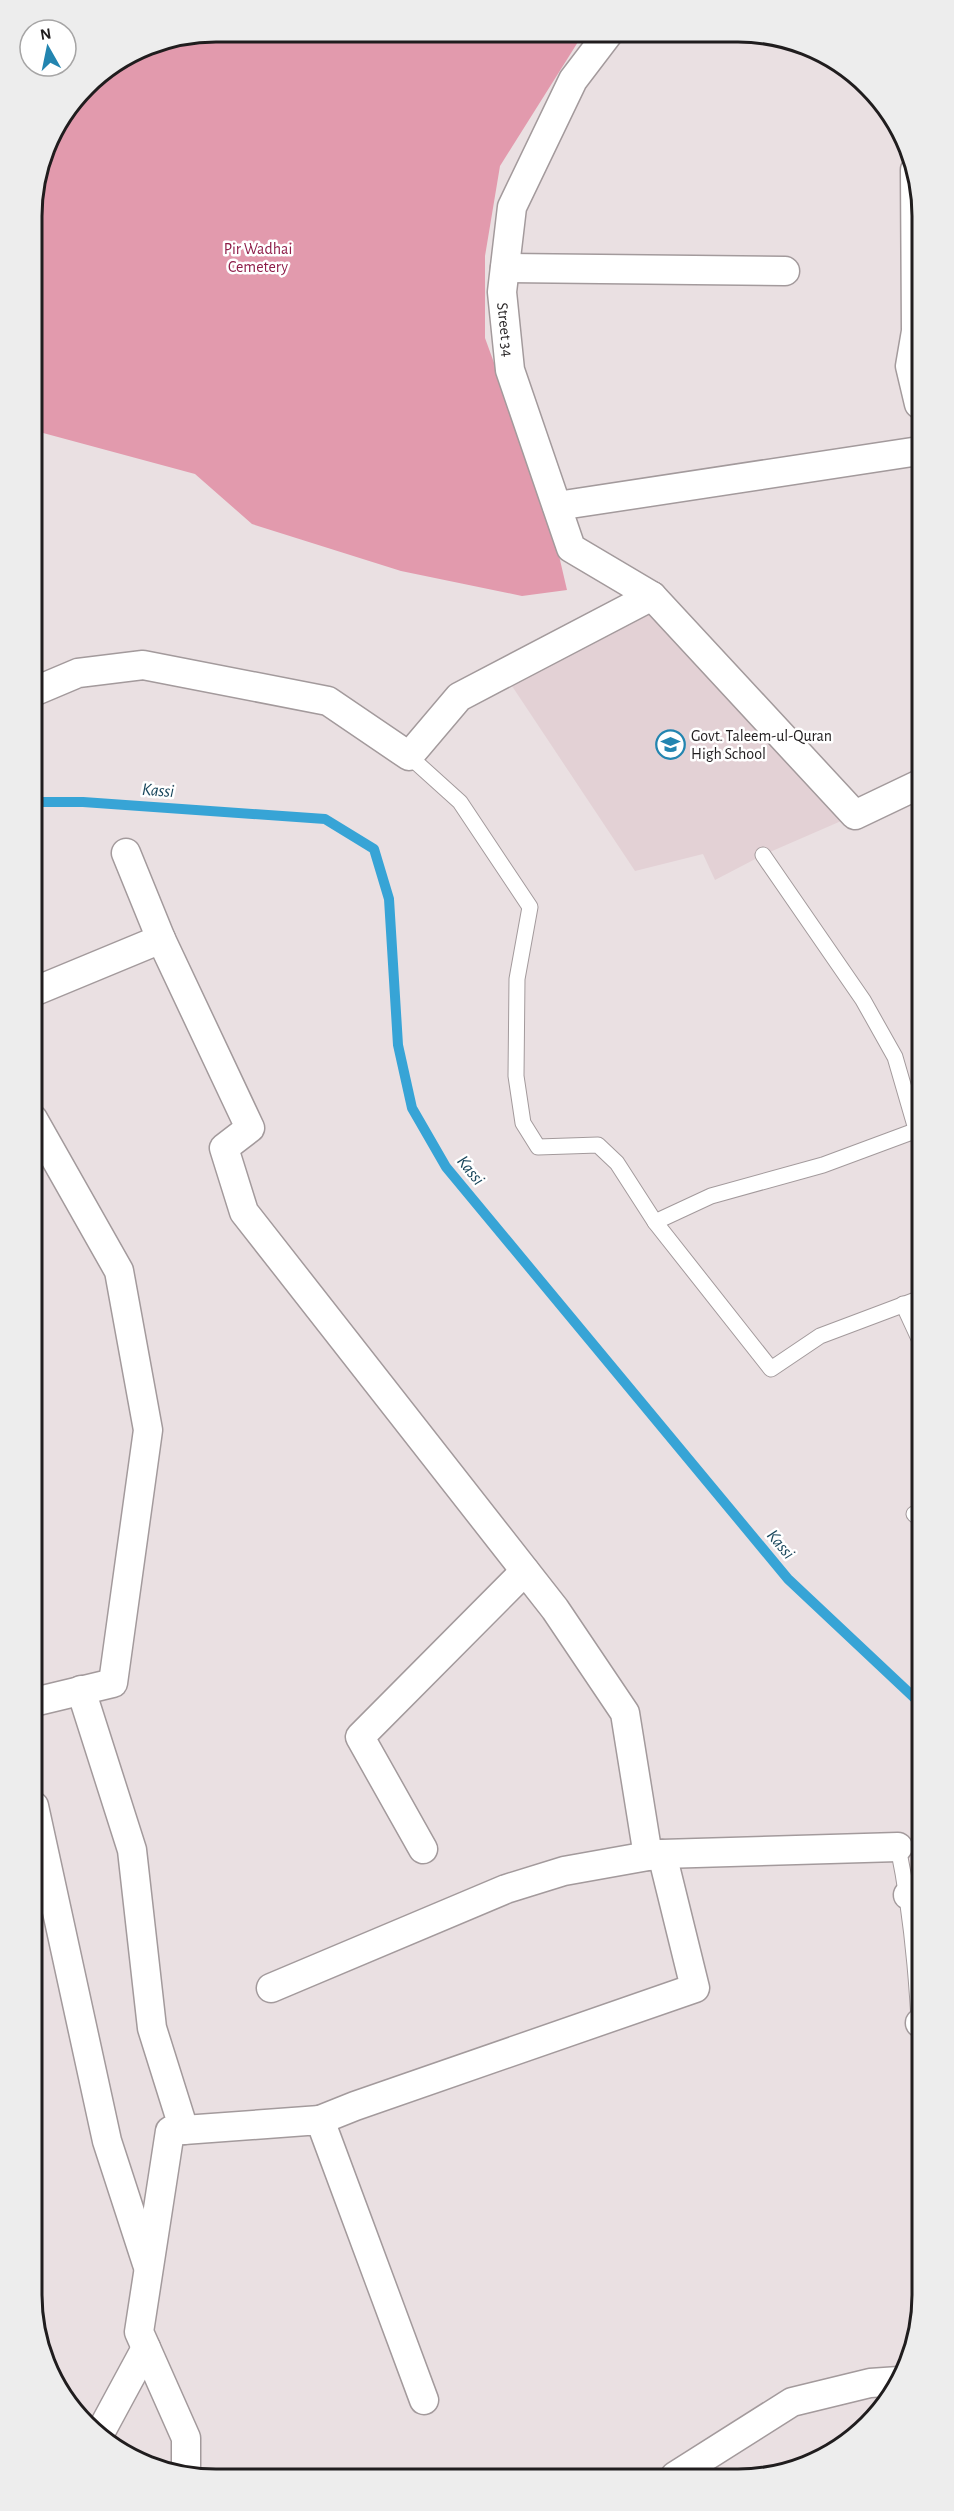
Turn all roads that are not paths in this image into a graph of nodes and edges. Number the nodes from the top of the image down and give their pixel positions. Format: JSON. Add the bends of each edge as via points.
{"nodes":[{"id":1,"x":602,"y":42,"type":"edge"},
{"id":2,"x":505,"y":268,"type":"junction"},
{"id":3,"x":785,"y":271,"type":"dead end"},
{"id":4,"x":912,"y":351,"type":"edge"},
{"id":5,"x":912,"y":377,"type":"edge"},
{"id":6,"x":912,"y":452,"type":"edge"},
{"id":7,"x":557,"y":506,"type":"junction"},
{"id":8,"x":652,"y":596,"type":"junction"},
{"id":9,"x":42,"y":688,"type":"edge"},
{"id":10,"x":409,"y":756,"type":"junction"},
{"id":11,"x":912,"y":788,"type":"edge"},
{"id":12,"x":126,"y":853,"type":"dead end"},
{"id":13,"x":763,"y":855,"type":"dead end"},
{"id":14,"x":161,"y":939,"type":"junction"},
{"id":15,"x":42,"y":988,"type":"edge"},
{"id":16,"x":912,"y":1112,"type":"edge"},
{"id":17,"x":42,"y":1135,"type":"edge"},
{"id":18,"x":912,"y":1136,"type":"edge"},
{"id":19,"x":655,"y":1222,"type":"junction"},
{"id":20,"x":912,"y":1301,"type":"edge"},
{"id":21,"x":903,"y":1304,"type":"junction"},
{"id":22,"x":912,"y":1324,"type":"edge"},
{"id":23,"x":525,"y":1571,"type":"junction"},
{"id":24,"x":81,"y":1690,"type":"junction"},
{"id":25,"x":42,"y":1700,"type":"edge"},
{"id":26,"x":42,"y":1843,"type":"edge"},
{"id":27,"x":898,"y":1847,"type":"joint"},
{"id":28,"x":423,"y":1849,"type":"dead end"},
{"id":29,"x":655,"y":1855,"type":"junction"},
{"id":30,"x":912,"y":1886,"type":"edge"},
{"id":31,"x":271,"y":1988,"type":"dead end"},
{"id":32,"x":320,"y":2120,"type":"junction"},
{"id":33,"x":183,"y":2130,"type":"junction"},
{"id":34,"x":148,"y":2269,"type":"junction"},
{"id":35,"x":146,"y":2348,"type":"junction"},
{"id":36,"x":889,"y":2382,"type":"edge"},
{"id":37,"x":424,"y":2400,"type":"dead end"},
{"id":38,"x":103,"y":2427,"type":"edge"},
{"id":39,"x":186,"y":2467,"type":"edge"},
{"id":40,"x":686,"y":2469,"type":"edge"}],
"edges":[{"from":1,"to":2,"type":"street","name":"Street 34","via":[[573,80],[512,207]]},
{"from":2,"to":3,"type":"street"},
{"from":2,"to":7,"type":"street","name":"Street 34","via":[[502,292],[510,370]]},
{"from":4,"to":5,"type":"street"},
{"from":6,"to":7,"type":"street"},
{"from":7,"to":8,"type":"street","name":"Street 34","via":[[571,548]]},
{"from":8,"to":10,"type":"street","via":[[459,697]]},
{"from":8,"to":11,"type":"street","name":"Street 34","via":[[855,815]]},
{"from":9,"to":10,"type":"street","via":[[78,673],[143,665],[328,701]]},
{"from":10,"to":19,"type":"lane","via":[[460,802],[530,907],[517,979],[516,1076],[523,1123],[538,1147],[598,1145],[617,1163]]},
{"from":12,"to":14,"type":"street"},
{"from":13,"to":16,"type":"lane","via":[[863,999],[895,1057]]},
{"from":14,"to":15,"type":"street"},
{"from":14,"to":23,"type":"street","via":[[250,1128],[224,1148],[244,1212]]},
{"from":17,"to":24,"type":"street","via":[[119,1271],[148,1430],[113,1683]]},
{"from":18,"to":19,"type":"lane","via":[[711,1196]]},
{"from":19,"to":21,"type":"lane","via":[[771,1369],[820,1336]]},
{"from":20,"to":21,"type":"lane"},
{"from":21,"to":22,"type":"lane"},
{"from":23,"to":28,"type":"street","via":[[360,1737]]},
{"from":23,"to":29,"type":"street","via":[[625,1713]]},
{"from":24,"to":25,"type":"street"},
{"from":24,"to":33,"type":"street","via":[[132,1850],[153,2028]]},
{"from":26,"to":34,"type":"street","via":[[106,2141]]},
{"from":27,"to":29,"type":"street"},
{"from":27,"to":30,"type":"lane"},
{"from":29,"to":31,"type":"street","via":[[564,1871],[506,1889]]},
{"from":29,"to":32,"type":"street","via":[[695,1988]]},
{"from":32,"to":33,"type":"street"},
{"from":32,"to":37,"type":"street"},
{"from":33,"to":34,"type":"street","via":[[170,2131]]},
{"from":34,"to":35,"type":"street","via":[[139,2332]]},
{"from":35,"to":38,"type":"street"},
{"from":35,"to":39,"type":"street","via":[[186,2438]]},
{"from":36,"to":40,"type":"street","via":[[792,2402]]}]}
